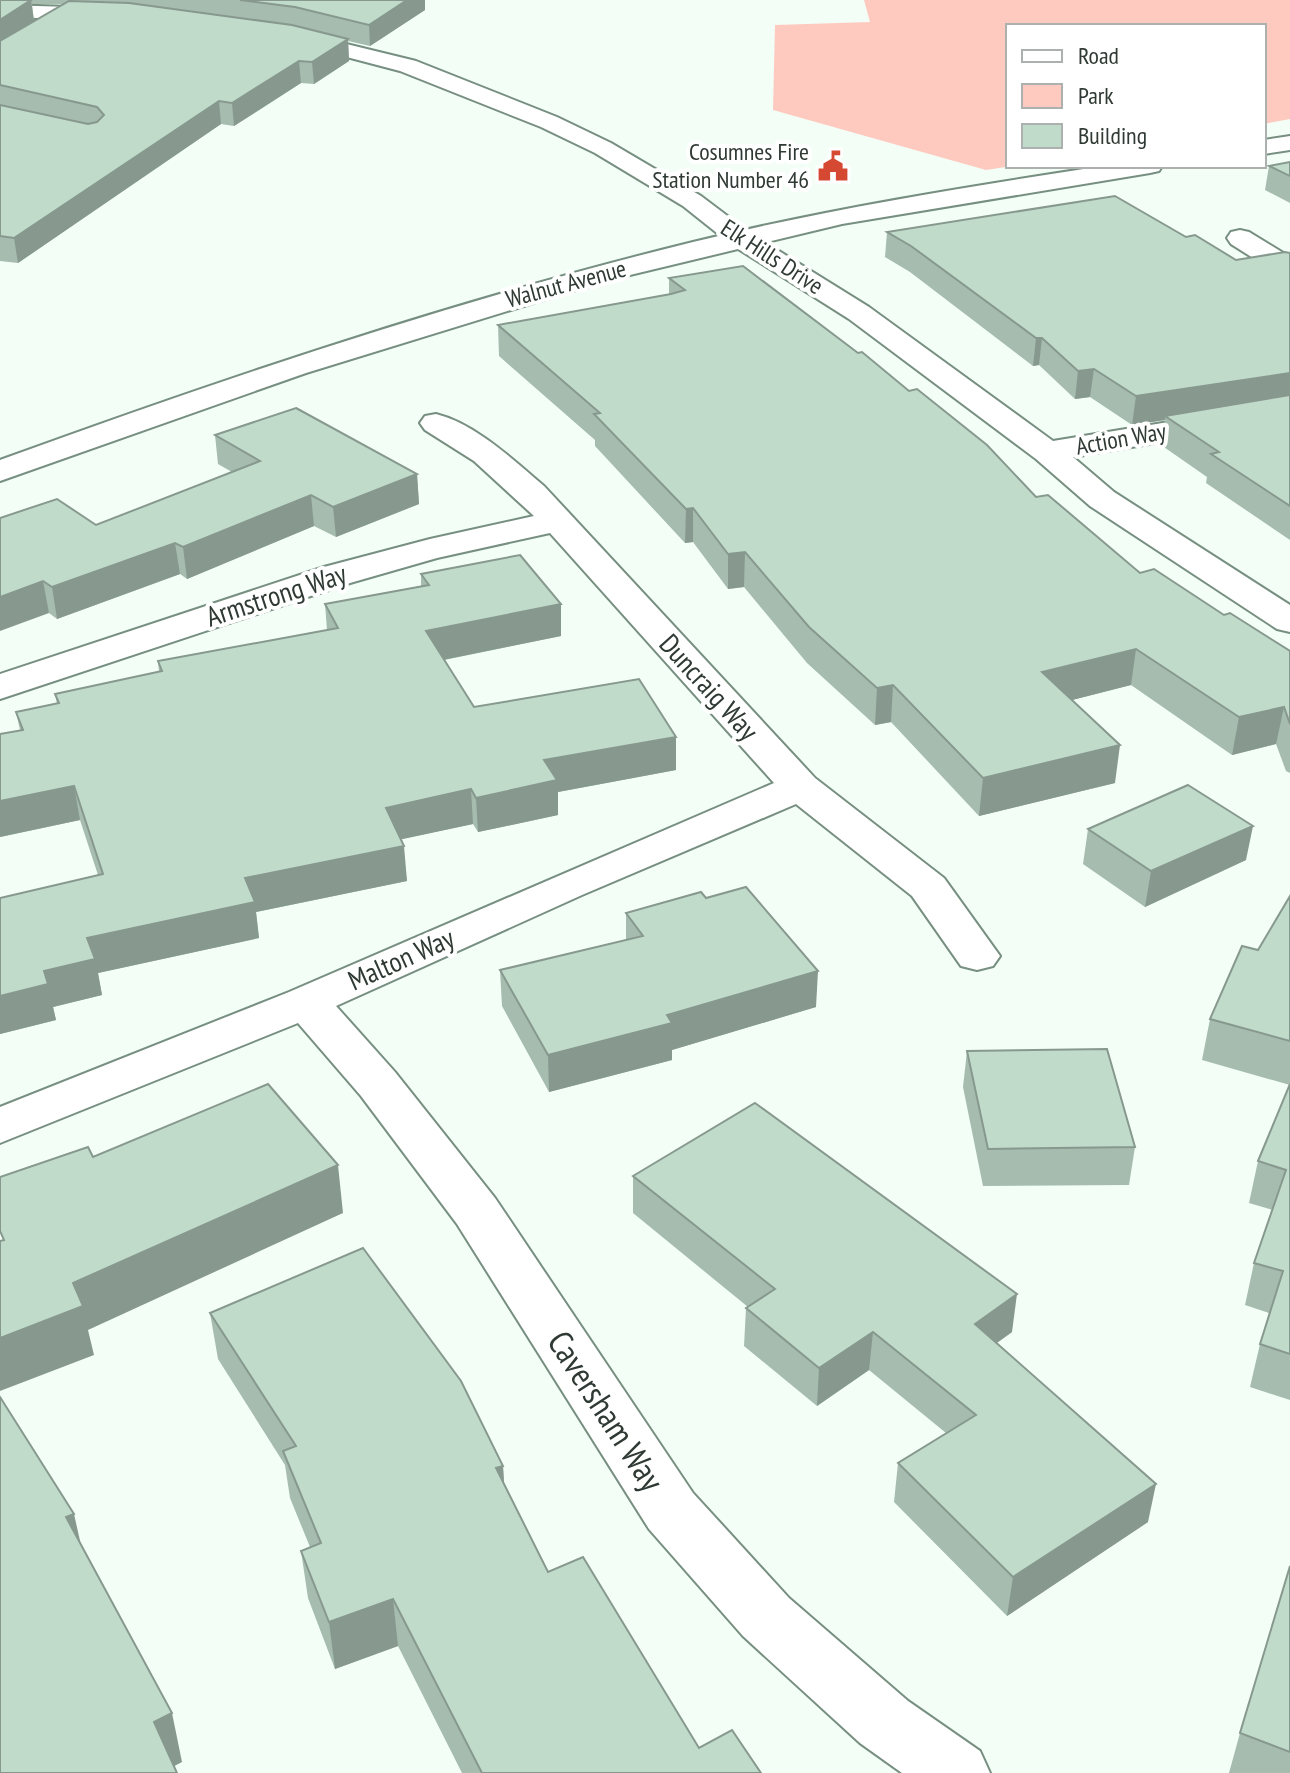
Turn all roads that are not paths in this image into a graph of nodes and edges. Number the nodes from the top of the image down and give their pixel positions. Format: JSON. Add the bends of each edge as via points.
{"nodes":[{"id":1,"x":0,"y":11,"type":"edge"},
{"id":2,"x":70,"y":11,"type":"junction"},
{"id":3,"x":132,"y":15,"type":"edge"},
{"id":4,"x":38,"y":32,"type":"edge"},
{"id":5,"x":264,"y":32,"type":"edge"},
{"id":6,"x":1290,"y":143,"type":"edge"},
{"id":7,"x":1266,"y":147,"type":"edge"},
{"id":8,"x":1138,"y":168,"type":"edge"},
{"id":9,"x":1240,"y":238,"type":"dead end"},
{"id":10,"x":741,"y":239,"type":"junction"},
{"id":11,"x":1290,"y":269,"type":"edge"},
{"id":12,"x":1290,"y":411,"type":"edge"},
{"id":13,"x":436,"y":423,"type":"dead end"},
{"id":14,"x":1047,"y":452,"type":"junction"},
{"id":15,"x":0,"y":471,"type":"edge"},
{"id":16,"x":558,"y":521,"type":"junction"},
{"id":17,"x":1290,"y":621,"type":"edge"},
{"id":18,"x":0,"y":687,"type":"edge"},
{"id":19,"x":800,"y":787,"type":"junction"},
{"id":20,"x":977,"y":956,"type":"dead end"},
{"id":21,"x":306,"y":1002,"type":"junction"},
{"id":22,"x":0,"y":1126,"type":"edge"},
{"id":23,"x":956,"y":1773,"type":"edge"}],
"edges":[{"from":1,"to":2,"type":"street"},
{"from":2,"to":3,"type":"street"},
{"from":2,"to":4,"type":"street"},
{"from":5,"to":10,"type":"street","name":"Elk Hills Drive","via":[[408,66],[549,122],[692,201]]},
{"from":6,"to":7,"type":"street"},
{"from":8,"to":10,"type":"street","name":"Walnut Avenue"},
{"from":9,"to":11,"type":"street"},
{"from":10,"to":14,"type":"street","name":"Elk Hills Drive","via":[[859,313]]},
{"from":10,"to":15,"type":"street","name":"Walnut Avenue","via":[[412,327]]},
{"from":12,"to":14,"type":"street","name":"Action Way"},
{"from":13,"to":16,"type":"street","name":"Duncraig Way","via":[[485,454]]},
{"from":14,"to":17,"type":"street","name":"Elk Hills Drive","via":[[1151,534]]},
{"from":16,"to":18,"type":"street","name":"Armstrong Way","via":[[337,575]]},
{"from":16,"to":19,"type":"street","name":"Duncraig Way"},
{"from":19,"to":20,"type":"street","name":"Duncraig Way","via":[[928,887]]},
{"from":19,"to":21,"type":"street","name":"Malton Way"},
{"from":21,"to":22,"type":"street","name":"Malton Way"},
{"from":21,"to":23,"type":"street","name":"Caversham Way","via":[[378,1084],[476,1211],[671,1511],[766,1617],[884,1722]]}]}
